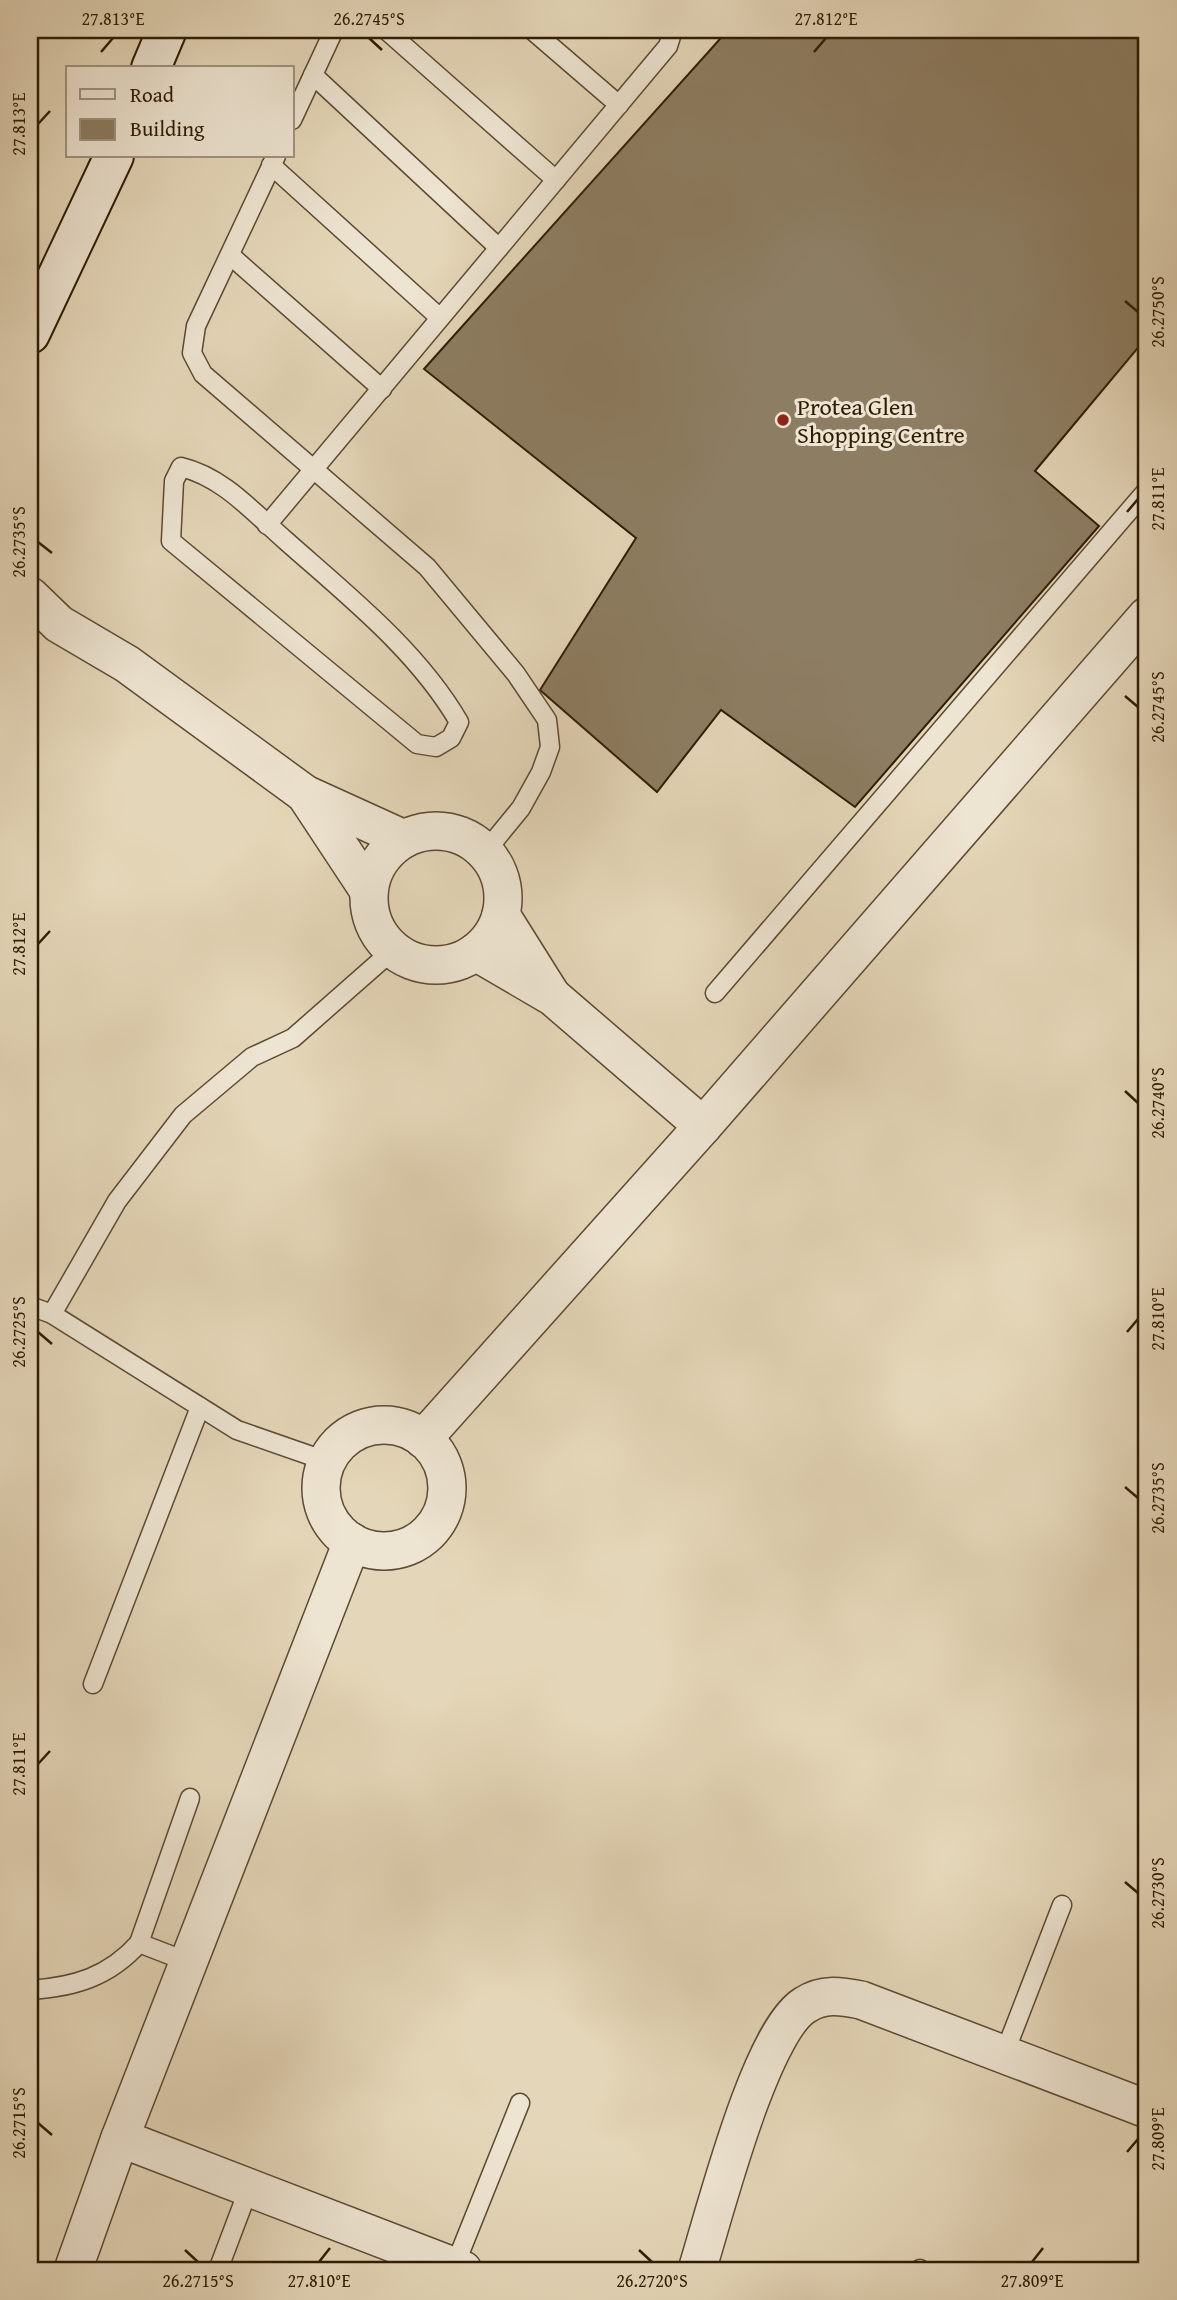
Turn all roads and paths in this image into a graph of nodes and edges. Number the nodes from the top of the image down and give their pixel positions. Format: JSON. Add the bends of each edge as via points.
{"nodes":[{"id":1,"x":167,"y":30,"type":"edge"},
{"id":2,"x":334,"y":30,"type":"edge"},
{"id":3,"x":386,"y":30,"type":"edge"},
{"id":4,"x":532,"y":30,"type":"edge"},
{"id":5,"x":673,"y":30,"type":"edge"},
{"id":6,"x":152,"y":66,"type":"edge"},
{"id":7,"x":313,"y":75,"type":"junction"},
{"id":8,"x":619,"y":105,"type":"junction"},
{"id":9,"x":294,"y":116,"type":"edge"},
{"id":10,"x":113,"y":158,"type":"edge"},
{"id":11,"x":274,"y":161,"type":"edge"},
{"id":12,"x":556,"y":180,"type":"junction"},
{"id":13,"x":499,"y":248,"type":"junction"},
{"id":14,"x":230,"y":255,"type":"junction"},
{"id":15,"x":440,"y":318,"type":"junction"},
{"id":16,"x":30,"y":334,"type":"edge"},
{"id":17,"x":382,"y":389,"type":"junction"},
{"id":18,"x":314,"y":469,"type":"junction"},
{"id":19,"x":1147,"y":490,"type":"edge"},
{"id":20,"x":267,"y":525,"type":"junction"},
{"id":21,"x":30,"y":596,"type":"edge"},
{"id":22,"x":1147,"y":616,"type":"edge"},
{"id":23,"x":44,"y":626,"type":"edge"},
{"id":24,"x":305,"y":794,"type":"junction"},
{"id":25,"x":404,"y":839,"type":"junction"},
{"id":26,"x":485,"y":852,"type":"junction"},
{"id":27,"x":369,"y":891,"type":"junction"},
{"id":28,"x":501,"y":915,"type":"junction"},
{"id":29,"x":393,"y":950,"type":"junction"},
{"id":30,"x":476,"y":952,"type":"junction"},
{"id":31,"x":715,"y":993,"type":"dead end"},
{"id":32,"x":553,"y":997,"type":"junction"},
{"id":33,"x":703,"y":1126,"type":"junction"},
{"id":34,"x":30,"y":1306,"type":"edge"},
{"id":35,"x":52,"y":1314,"type":"junction"},
{"id":36,"x":200,"y":1407,"type":"junction"},
{"id":37,"x":423,"y":1439,"type":"junction"},
{"id":38,"x":326,"y":1461,"type":"junction"},
{"id":39,"x":352,"y":1542,"type":"junction"},
{"id":40,"x":93,"y":1684,"type":"dead end"},
{"id":41,"x":190,"y":1798,"type":"dead end"},
{"id":42,"x":1062,"y":1905,"type":"dead end"},
{"id":43,"x":139,"y":1943,"type":"junction"},
{"id":44,"x":188,"y":1962,"type":"junction"},
{"id":45,"x":30,"y":1990,"type":"edge"},
{"id":46,"x":1005,"y":2052,"type":"junction"},
{"id":47,"x":520,"y":2103,"type":"dead end"},
{"id":48,"x":1147,"y":2109,"type":"edge"},
{"id":49,"x":120,"y":2138,"type":"junction"},
{"id":50,"x":249,"y":2188,"type":"junction"},
{"id":51,"x":456,"y":2269,"type":"edge"},
{"id":52,"x":73,"y":2270,"type":"edge"},
{"id":53,"x":218,"y":2270,"type":"edge"},
{"id":54,"x":697,"y":2270,"type":"edge"}],
"edges":[{"from":1,"to":6,"type":"main road"},
{"from":2,"to":7,"type":"lane"},
{"from":3,"to":12,"type":"lane"},
{"from":4,"to":8,"type":"lane"},
{"from":5,"to":8,"type":"lane","via":[[668,46]]},
{"from":7,"to":9,"type":"lane"},
{"from":7,"to":13,"type":"lane"},
{"from":8,"to":12,"type":"lane"},
{"from":10,"to":16,"type":"main road"},
{"from":11,"to":14,"type":"lane"},
{"from":11,"to":15,"type":"lane"},
{"from":12,"to":13,"type":"lane"},
{"from":13,"to":15,"type":"lane"},
{"from":14,"to":17,"type":"lane"},
{"from":14,"to":18,"type":"lane","via":[[196,326],[191,353],[203,374]]},
{"from":15,"to":17,"type":"lane"},
{"from":17,"to":18,"type":"lane"},
{"from":18,"to":20,"type":"lane"},
{"from":18,"to":26,"type":"lane","via":[[427,567],[516,674],[547,720],[550,747],[541,772],[521,808]]},
{"from":19,"to":31,"type":"lane"},
{"from":20,"to":20,"type":"lane","via":[[360,606],[442,694],[459,722],[451,738],[436,747],[417,744],[171,541],[174,481],[181,467],[219,482]]},
{"from":21,"to":23,"type":"street"},
{"from":22,"to":33,"type":"street"},
{"from":23,"to":24,"type":"street","via":[[127,664]]},
{"from":24,"to":25,"type":"street"},
{"from":24,"to":27,"type":"street"},
{"from":25,"to":26,"type":"street","via":[[424,832],[446,832],[467,838]]},
{"from":25,"to":27,"type":"street","via":[[386,852],[374,870]]},
{"from":26,"to":28,"type":"street","via":[[501,884]]},
{"from":27,"to":29,"type":"street","via":[[370,913]]},
{"from":28,"to":30,"type":"street"},
{"from":28,"to":32,"type":"street"},
{"from":29,"to":30,"type":"street","via":[[433,966]]},
{"from":29,"to":35,"type":"lane","via":[[293,1038],[252,1057],[183,1115],[117,1201]]},
{"from":30,"to":32,"type":"street"},
{"from":32,"to":33,"type":"street"},
{"from":33,"to":37,"type":"street"},
{"from":34,"to":35,"type":"lane"},
{"from":35,"to":36,"type":"lane"},
{"from":36,"to":38,"type":"lane","via":[[237,1430]]},
{"from":36,"to":40,"type":"lane"},
{"from":37,"to":38,"type":"street","via":[[394,1425],[373,1425],[337,1444]]},
{"from":37,"to":39,"type":"street","via":[[443,1462],[448,1483],[446,1505],[437,1524],[403,1549],[382,1552]]},
{"from":38,"to":39,"type":"street","via":[[322,1502],[329,1521]]},
{"from":39,"to":44,"type":"street"},
{"from":41,"to":43,"type":"lane"},
{"from":42,"to":46,"type":"lane"},
{"from":43,"to":44,"type":"lane"},
{"from":43,"to":45,"type":"lane","via":[[122,1962],[97,1978]]},
{"from":44,"to":49,"type":"street"},
{"from":46,"to":48,"type":"street"},
{"from":46,"to":54,"type":"street","via":[[862,2000],[833,1995],[803,2006],[776,2042],[755,2090]]},
{"from":47,"to":51,"type":"lane"},
{"from":49,"to":50,"type":"street"},
{"from":49,"to":52,"type":"street"},
{"from":50,"to":51,"type":"street"},
{"from":50,"to":53,"type":"lane"}]}
